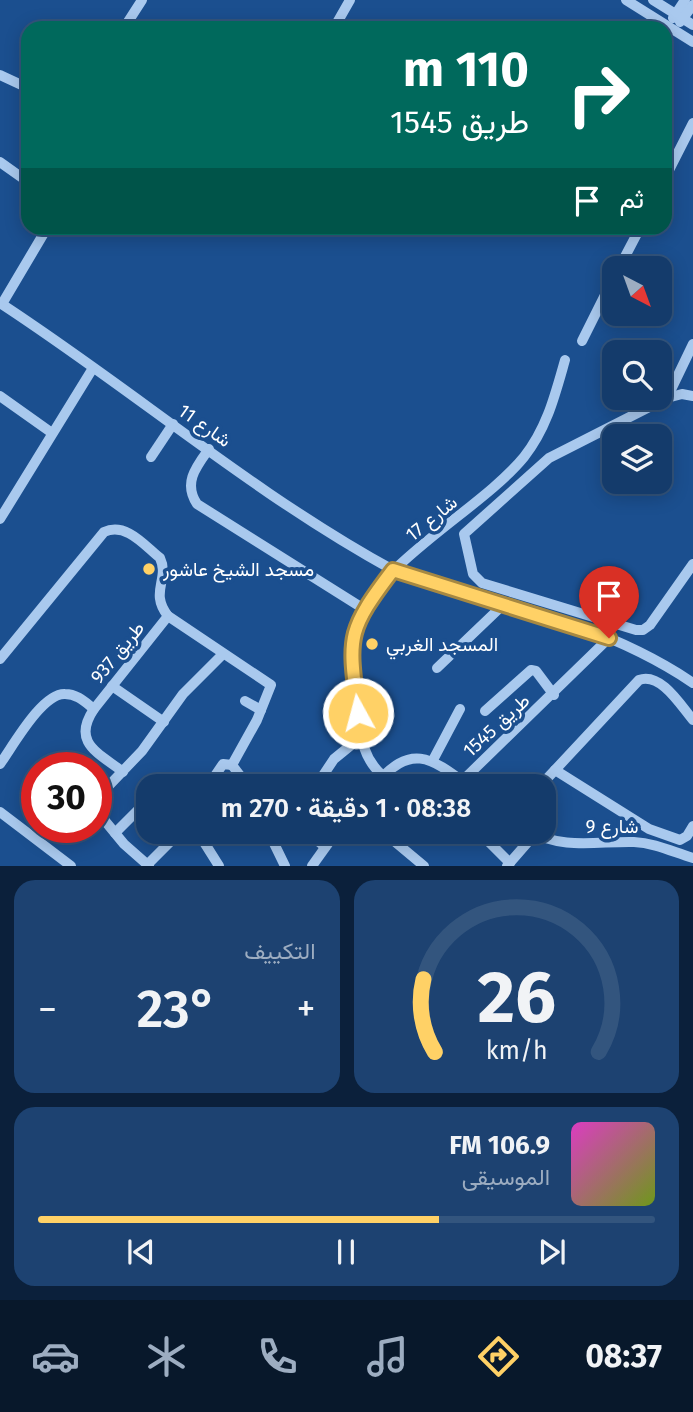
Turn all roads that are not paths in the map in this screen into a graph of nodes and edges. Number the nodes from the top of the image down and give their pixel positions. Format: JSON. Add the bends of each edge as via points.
{"nodes":[{"id":1,"x":142,"y":0,"type":"edge"},
{"id":2,"x":350,"y":0,"type":"edge"},
{"id":3,"x":626,"y":0,"type":"edge"},
{"id":4,"x":653,"y":0,"type":"edge"},
{"id":5,"x":685,"y":0,"type":"edge"},
{"id":6,"x":693,"y":5,"type":"edge"},
{"id":7,"x":684,"y":19,"type":"edge"},
{"id":8,"x":128,"y":21,"type":"edge"},
{"id":9,"x":338,"y":21,"type":"edge"},
{"id":10,"x":660,"y":21,"type":"edge"},
{"id":11,"x":672,"y":29,"type":"edge"},
{"id":12,"x":693,"y":42,"type":"edge"},
{"id":13,"x":0,"y":75,"type":"edge"},
{"id":14,"x":21,"y":85,"type":"edge"},
{"id":15,"x":693,"y":123,"type":"edge"},
{"id":16,"x":0,"y":162,"type":"edge"},
{"id":17,"x":672,"y":164,"type":"edge"},
{"id":18,"x":21,"y":176,"type":"edge"},
{"id":19,"x":43,"y":235,"type":"edge"},
{"id":20,"x":636,"y":235,"type":"edge"},
{"id":21,"x":625,"y":256,"type":"edge"},
{"id":22,"x":602,"y":301,"type":"edge"},
{"id":23,"x":1,"y":303,"type":"edge"},
{"id":24,"x":582,"y":341,"type":"dead end"},
{"id":25,"x":693,"y":344,"type":"edge"},
{"id":26,"x":565,"y":360,"type":"dead end"},
{"id":27,"x":93,"y":368,"type":"junction"},
{"id":28,"x":672,"y":388,"type":"edge"},
{"id":29,"x":693,"y":396,"type":"edge"},
{"id":30,"x":0,"y":397,"type":"edge"},
{"id":31,"x":672,"y":397,"type":"edge"},
{"id":32,"x":643,"y":410,"type":"edge"},
{"id":33,"x":173,"y":424,"type":"junction"},
{"id":34,"x":52,"y":433,"type":"junction"},
{"id":35,"x":209,"y":449,"type":"junction"},
{"id":36,"x":151,"y":457,"type":"dead end"},
{"id":37,"x":0,"y":519,"type":"edge"},
{"id":38,"x":693,"y":564,"type":"edge"},
{"id":39,"x":393,"y":570,"type":"junction"},
{"id":40,"x":505,"y":603,"type":"junction"},
{"id":41,"x":364,"y":609,"type":"junction"},
{"id":42,"x":168,"y":617,"type":"junction"},
{"id":43,"x":609,"y":638,"type":"junction"},
{"id":44,"x":2,"y":653,"type":"edge"},
{"id":45,"x":223,"y":654,"type":"junction"},
{"id":46,"x":437,"y":668,"type":"dead end"},
{"id":47,"x":693,"y":683,"type":"edge"},
{"id":48,"x":112,"y":686,"type":"junction"},
{"id":49,"x":554,"y":695,"type":"junction"},
{"id":50,"x":245,"y":701,"type":"dead end"},
{"id":51,"x":689,"y":704,"type":"edge"},
{"id":52,"x":94,"y":709,"type":"junction"},
{"id":53,"x":460,"y":709,"type":"dead end"},
{"id":54,"x":261,"y":710,"type":"junction"},
{"id":55,"x":485,"y":711,"type":"dead end"},
{"id":56,"x":693,"y":720,"type":"edge"},
{"id":57,"x":163,"y":722,"type":"junction"},
{"id":58,"x":361,"y":737,"type":"junction"},
{"id":59,"x":433,"y":760,"type":"junction"},
{"id":60,"x":0,"y":764,"type":"edge"},
{"id":61,"x":232,"y":765,"type":"junction"},
{"id":62,"x":555,"y":770,"type":"junction"},
{"id":63,"x":123,"y":772,"type":"junction"},
{"id":64,"x":216,"y":774,"type":"edge"},
{"id":65,"x":239,"y":774,"type":"edge"},
{"id":66,"x":324,"y":774,"type":"edge"},
{"id":67,"x":381,"y":774,"type":"edge"},
{"id":68,"x":385,"y":774,"type":"edge"},
{"id":69,"x":452,"y":774,"type":"edge"},
{"id":70,"x":474,"y":774,"type":"edge"},
{"id":71,"x":551,"y":774,"type":"edge"},
{"id":72,"x":112,"y":783,"type":"edge"},
{"id":73,"x":0,"y":812,"type":"edge"},
{"id":74,"x":136,"y":812,"type":"edge"},
{"id":75,"x":693,"y":826,"type":"edge"},
{"id":76,"x":21,"y":827,"type":"edge"},
{"id":77,"x":112,"y":829,"type":"edge"},
{"id":78,"x":115,"y":833,"type":"junction"},
{"id":79,"x":556,"y":840,"type":"edge"},
{"id":80,"x":42,"y":843,"type":"edge"},
{"id":81,"x":169,"y":844,"type":"edge"},
{"id":82,"x":205,"y":844,"type":"edge"},
{"id":83,"x":276,"y":844,"type":"edge"},
{"id":84,"x":321,"y":844,"type":"edge"},
{"id":85,"x":327,"y":844,"type":"edge"},
{"id":86,"x":398,"y":844,"type":"edge"},
{"id":87,"x":490,"y":844,"type":"edge"},
{"id":88,"x":524,"y":844,"type":"edge"},
{"id":89,"x":325,"y":847,"type":"junction"},
{"id":90,"x":411,"y":855,"type":"junction"},
{"id":91,"x":693,"y":858,"type":"edge"},
{"id":92,"x":509,"y":865,"type":"edge"},
{"id":93,"x":71,"y":866,"type":"edge"},
{"id":94,"x":148,"y":866,"type":"edge"},
{"id":95,"x":219,"y":866,"type":"edge"},
{"id":96,"x":285,"y":866,"type":"edge"},
{"id":97,"x":312,"y":866,"type":"edge"},
{"id":98,"x":403,"y":866,"type":"edge"},
{"id":99,"x":424,"y":866,"type":"edge"}],
"edges":[{"from":1,"to":8,"type":"street"},
{"from":2,"to":9,"type":"street"},
{"from":3,"to":10,"type":"street"},
{"from":4,"to":7,"type":"street"},
{"from":5,"to":7,"type":"street"},
{"from":6,"to":7,"type":"street"},
{"from":11,"to":12,"type":"street"},
{"from":13,"to":14,"type":"street"},
{"from":15,"to":17,"type":"street"},
{"from":16,"to":18,"type":"street"},
{"from":19,"to":23,"type":"street"},
{"from":20,"to":21,"type":"street"},
{"from":22,"to":24,"type":"street"},
{"from":23,"to":27,"type":"street","name":"شارع 11"},
{"from":25,"to":28,"type":"street"},
{"from":26,"to":39,"type":"street","name":"شارع 17","via":[[547,422],[524,457],[477,503]]},
{"from":27,"to":33,"type":"street","name":"شارع 11"},
{"from":27,"to":34,"type":"street"},
{"from":29,"to":31,"type":"street"},
{"from":30,"to":34,"type":"street"},
{"from":32,"to":38,"type":"street","via":[[549,458],[468,530],[464,540],[473,574],[482,583],[643,631]]},
{"from":33,"to":35,"type":"street","name":"شارع 11"},
{"from":33,"to":36,"type":"street"},
{"from":34,"to":37,"type":"street"},
{"from":35,"to":39,"type":"street","name":"شارع 11","via":[[324,530]]},
{"from":35,"to":41,"type":"street","via":[[190,479],[197,504]]},
{"from":39,"to":40,"type":"street"},
{"from":39,"to":41,"type":"street","name":"شارع 17"},
{"from":40,"to":43,"type":"street"},
{"from":40,"to":46,"type":"street"},
{"from":41,"to":58,"type":"street","name":"شارع 17","via":[[351,646]]},
{"from":42,"to":44,"type":"street","via":[[159,601],[160,558],[122,529],[113,528],[104,532]]},
{"from":42,"to":45,"type":"street"},
{"from":42,"to":48,"type":"street","name":"طريق 937"},
{"from":43,"to":47,"type":"street","via":[[656,659]]},
{"from":43,"to":49,"type":"street","name":"طريق 1545"},
{"from":45,"to":54,"type":"street","via":[[267,681],[271,687]]},
{"from":45,"to":57,"type":"street"},
{"from":48,"to":52,"type":"street","name":"طريق 937"},
{"from":48,"to":57,"type":"street"},
{"from":49,"to":55,"type":"street","name":"طريق 1545","via":[[531,670]]},
{"from":49,"to":70,"type":"street","name":"طريق 1545"},
{"from":50,"to":54,"type":"street"},
{"from":51,"to":56,"type":"street"},
{"from":51,"to":62,"type":"street","via":[[652,679],[639,680]]},
{"from":52,"to":60,"type":"street","name":"طريق 937","via":[[67,694],[47,700]]},
{"from":52,"to":63,"type":"street","name":"طريق 937","via":[[84,726],[87,741]]},
{"from":53,"to":59,"type":"street"},
{"from":54,"to":61,"type":"street"},
{"from":57,"to":63,"type":"street"},
{"from":58,"to":66,"type":"street","via":[[334,759]]},
{"from":58,"to":67,"type":"street","name":"شارع 17","via":[[367,758]]},
{"from":59,"to":68,"type":"street","via":[[403,759]]},
{"from":59,"to":69,"type":"street"},
{"from":61,"to":64,"type":"street","via":[[223,764]]},
{"from":61,"to":65,"type":"street"},
{"from":62,"to":71,"type":"street"},
{"from":62,"to":75,"type":"street","via":[[658,834],[680,840]]},
{"from":63,"to":72,"type":"street"},
{"from":73,"to":76,"type":"street"},
{"from":74,"to":78,"type":"street"},
{"from":77,"to":78,"type":"street"},
{"from":78,"to":94,"type":"street"},
{"from":79,"to":91,"type":"street","name":"شارع 9","via":[[571,844],[649,844]]},
{"from":80,"to":93,"type":"street"},
{"from":81,"to":94,"type":"street"},
{"from":82,"to":95,"type":"street"},
{"from":83,"to":96,"type":"street"},
{"from":84,"to":89,"type":"street"},
{"from":85,"to":89,"type":"street"},
{"from":86,"to":90,"type":"street"},
{"from":87,"to":92,"type":"street"},
{"from":88,"to":92,"type":"street"},
{"from":89,"to":97,"type":"street"},
{"from":90,"to":98,"type":"street"},
{"from":90,"to":99,"type":"street"}]}
